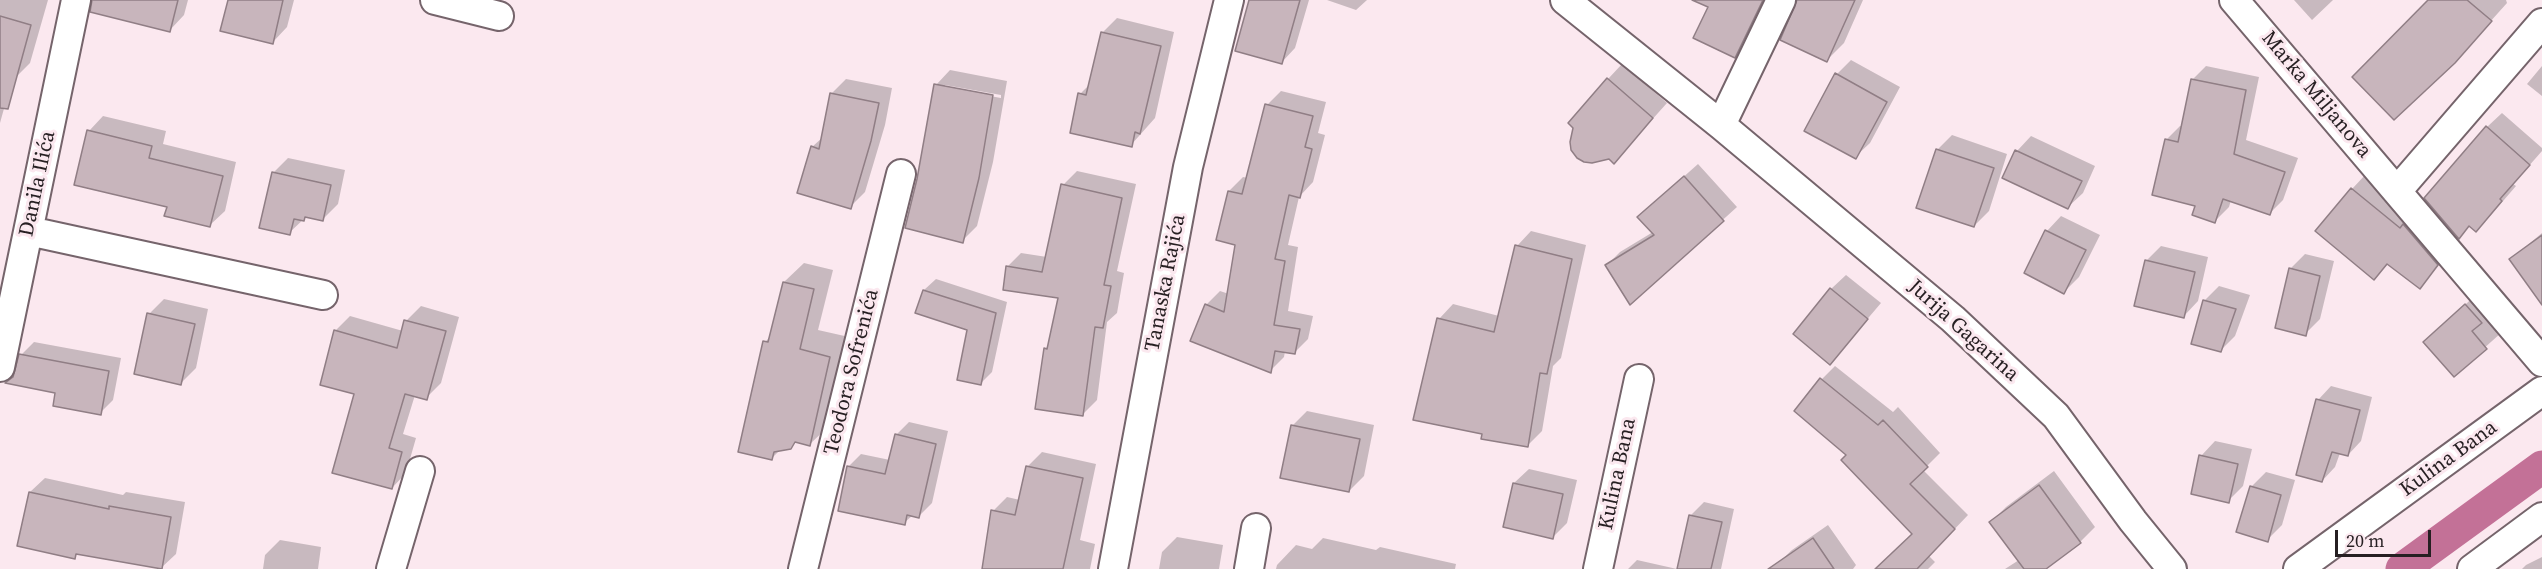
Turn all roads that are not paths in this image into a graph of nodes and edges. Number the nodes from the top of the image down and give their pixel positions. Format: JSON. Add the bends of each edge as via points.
{"nodes":[{"id":1,"x":76,"y":0,"type":"edge"},
{"id":2,"x":435,"y":0,"type":"edge"},
{"id":3,"x":1229,"y":0,"type":"edge"},
{"id":4,"x":1564,"y":0,"type":"edge"},
{"id":5,"x":1781,"y":0,"type":"edge"},
{"id":6,"x":2234,"y":0,"type":"edge"},
{"id":7,"x":499,"y":16,"type":"dead end"},
{"id":8,"x":2542,"y":23,"type":"edge"},
{"id":9,"x":1720,"y":125,"type":"junction"},
{"id":10,"x":901,"y":174,"type":"dead end"},
{"id":11,"x":2397,"y":191,"type":"junction"},
{"id":12,"x":29,"y":231,"type":"junction"},
{"id":13,"x":323,"y":295,"type":"dead end"},
{"id":14,"x":2542,"y":362,"type":"edge"},
{"id":15,"x":0,"y":367,"type":"edge"},
{"id":16,"x":1639,"y":379,"type":"dead end"},
{"id":17,"x":2542,"y":391,"type":"edge"},
{"id":18,"x":420,"y":471,"type":"dead end"},
{"id":19,"x":2542,"y":517,"type":"edge"},
{"id":20,"x":1256,"y":528,"type":"dead end"},
{"id":21,"x":391,"y":569,"type":"edge"},
{"id":22,"x":803,"y":569,"type":"edge"},
{"id":23,"x":1113,"y":569,"type":"edge"},
{"id":24,"x":1249,"y":569,"type":"edge"},
{"id":25,"x":1598,"y":569,"type":"edge"},
{"id":26,"x":2172,"y":569,"type":"edge"},
{"id":27,"x":2298,"y":569,"type":"edge"},
{"id":28,"x":2472,"y":569,"type":"edge"}],
"edges":[{"from":1,"to":12,"type":"street","name":"Danila Ilića"},
{"from":2,"to":7,"type":"street"},
{"from":3,"to":23,"type":"street","name":"Tanaska Rajića","via":[[1188,167]]},
{"from":4,"to":9,"type":"street","name":"Jurija Gagarina"},
{"from":5,"to":9,"type":"street"},
{"from":6,"to":11,"type":"street","name":"Marka Miljanova"},
{"from":8,"to":11,"type":"street"},
{"from":9,"to":26,"type":"street","name":"Jurija Gagarina","via":[[1953,319],[2056,416]]},
{"from":10,"to":22,"type":"street","name":"Teodora Sofrenića"},
{"from":11,"to":14,"type":"street","name":"Marka Miljanova"},
{"from":12,"to":13,"type":"street"},
{"from":12,"to":15,"type":"street","name":"Danila Ilića"},
{"from":16,"to":25,"type":"street","name":"Kulina Bana"},
{"from":17,"to":27,"type":"street","name":"Kulina Bana"},
{"from":18,"to":21,"type":"street"},
{"from":19,"to":28,"type":"street"},
{"from":20,"to":24,"type":"street"}]}
